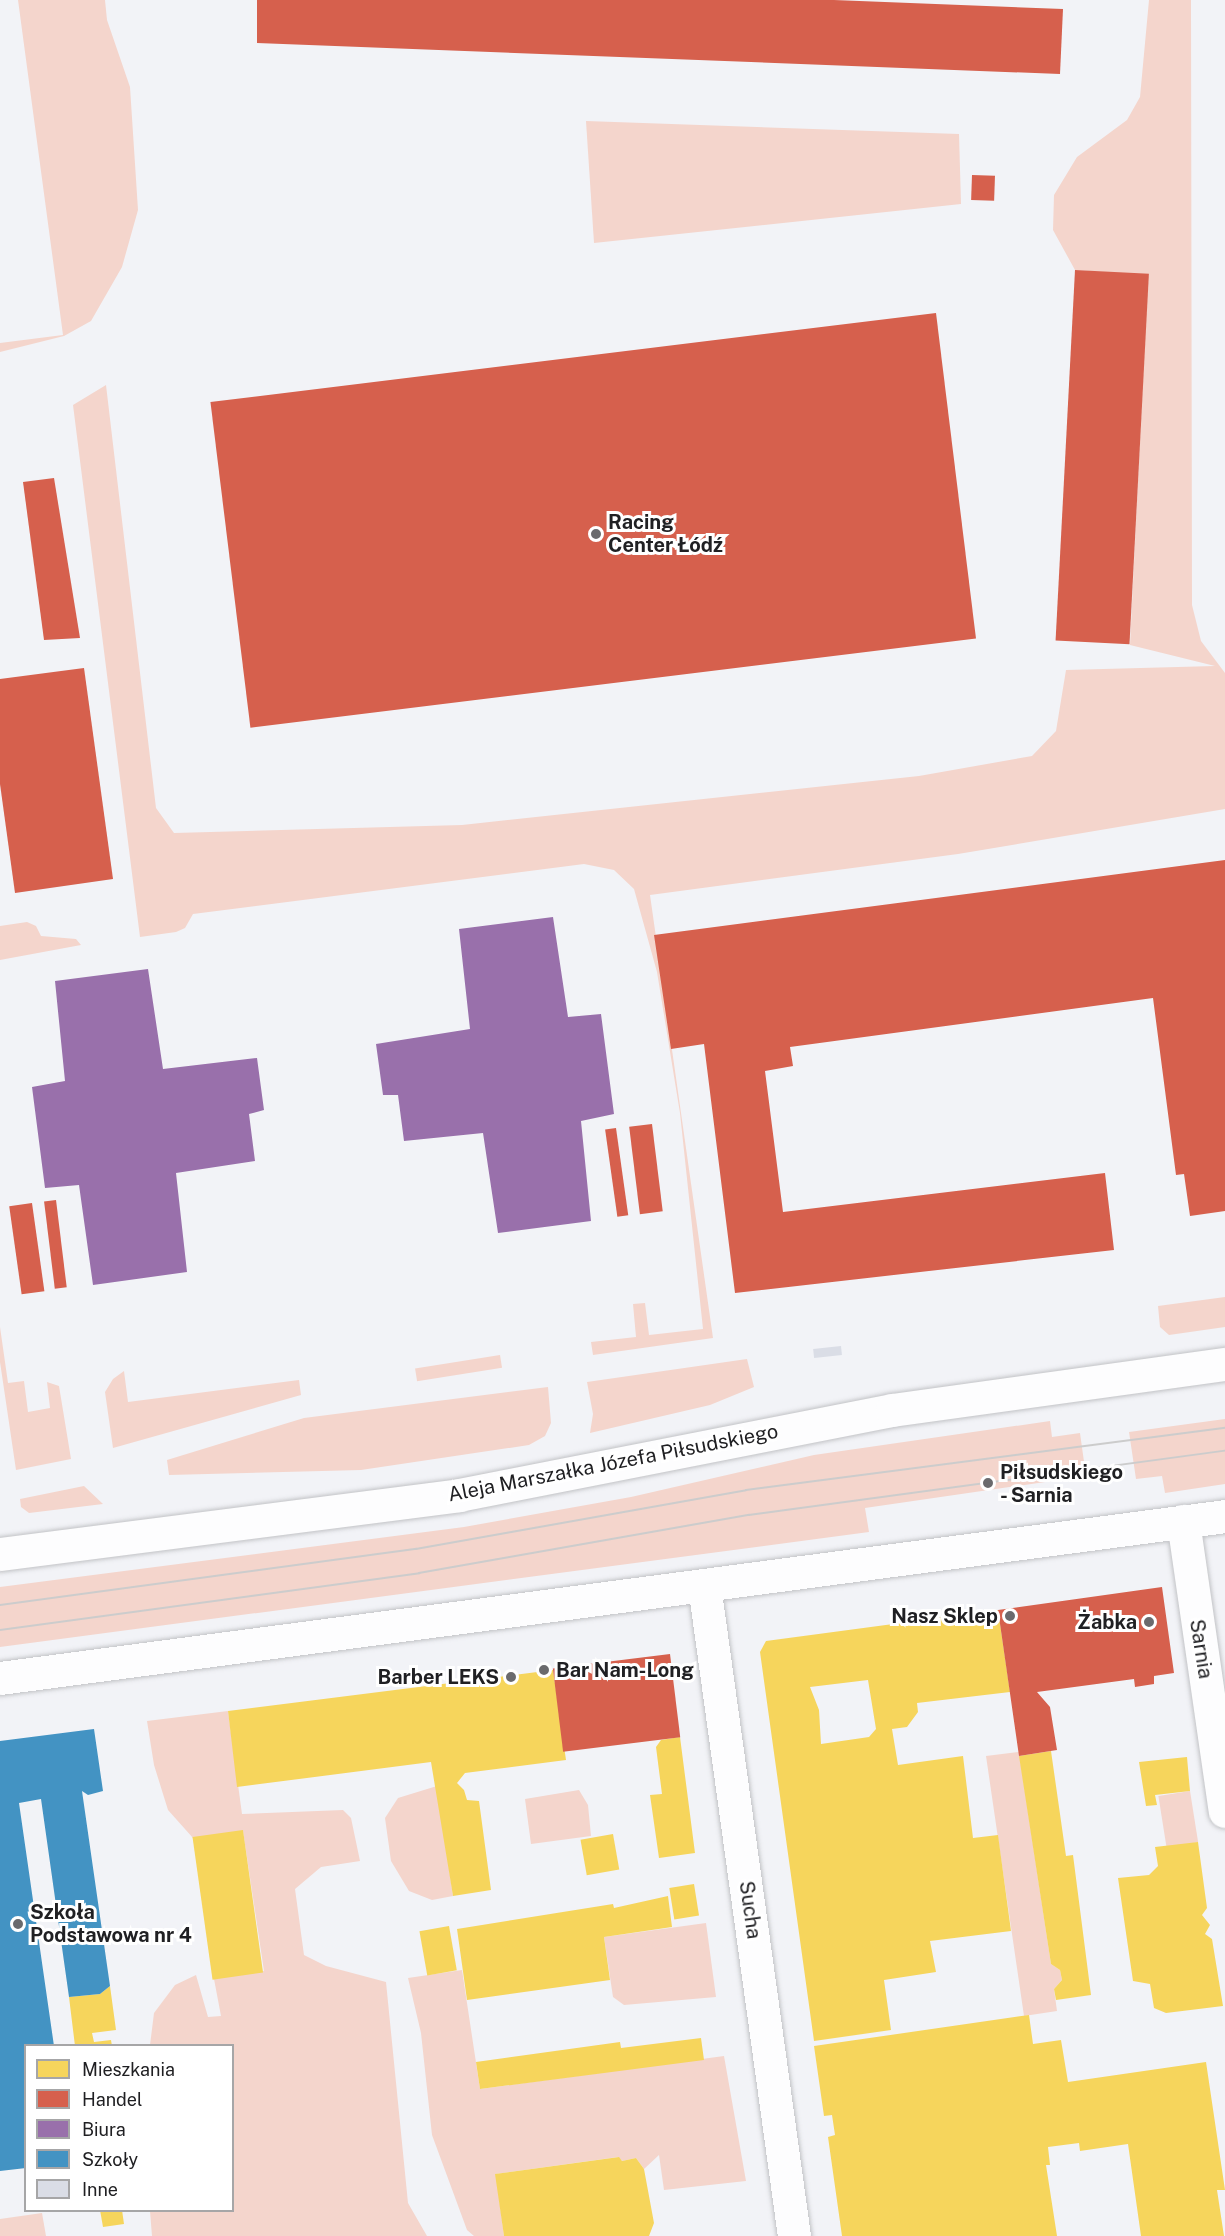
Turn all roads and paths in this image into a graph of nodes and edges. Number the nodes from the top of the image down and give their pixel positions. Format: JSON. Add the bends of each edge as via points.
{"nodes":[{"id":1,"x":1225,"y":1364,"type":"edge"},
{"id":2,"x":1225,"y":1516,"type":"edge"},
{"id":3,"x":1183,"y":1521,"type":"junction"},
{"id":4,"x":0,"y":1554,"type":"edge"},
{"id":5,"x":704,"y":1585,"type":"junction"},
{"id":6,"x":0,"y":1678,"type":"edge"},
{"id":7,"x":1225,"y":1811,"type":"edge"},
{"id":8,"x":794,"y":2236,"type":"edge"}],
"edges":[{"from":1,"to":4,"type":"main road","name":"Aleja Marszałka Józefa Piłsudskiego","via":[[851,1417],[459,1495]]},
{"from":2,"to":3,"type":"main road"},
{"from":3,"to":5,"type":"main road"},
{"from":3,"to":7,"type":"main road","name":"Sarnia"},
{"from":5,"to":6,"type":"main road"},
{"from":5,"to":8,"type":"main road","name":"Sucha"}]}
